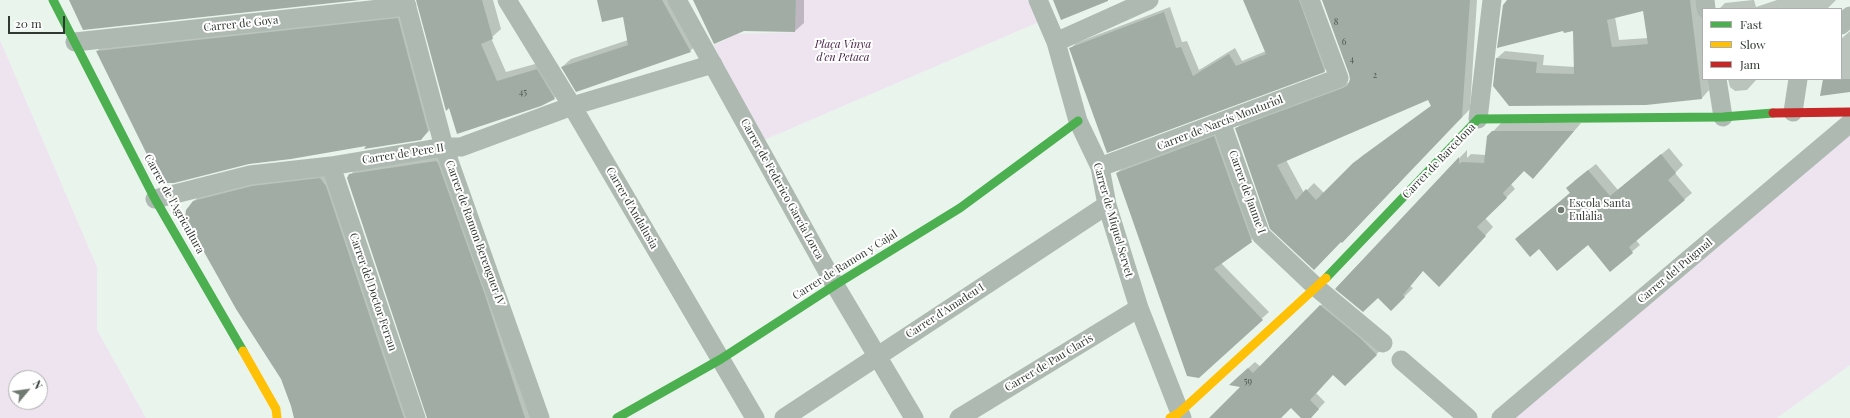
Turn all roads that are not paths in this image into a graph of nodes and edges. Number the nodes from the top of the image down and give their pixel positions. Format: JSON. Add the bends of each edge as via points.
{"nodes":[{"id":1,"x":53,"y":0,"type":"edge"},
{"id":2,"x":507,"y":0,"type":"edge"},
{"id":3,"x":677,"y":0,"type":"edge"},
{"id":4,"x":1038,"y":0,"type":"edge"},
{"id":5,"x":1149,"y":0,"type":"edge"},
{"id":6,"x":1310,"y":0,"type":"edge"},
{"id":7,"x":1492,"y":0,"type":"edge"},
{"id":8,"x":406,"y":3,"type":"edge"},
{"id":9,"x":1850,"y":16,"type":"edge"},
{"id":10,"x":1842,"y":24,"type":"edge"},
{"id":11,"x":74,"y":42,"type":"junction"},
{"id":12,"x":1056,"y":42,"type":"junction"},
{"id":13,"x":713,"y":64,"type":"junction"},
{"id":14,"x":1717,"y":80,"type":"edge"},
{"id":15,"x":1798,"y":80,"type":"edge"},
{"id":16,"x":572,"y":106,"type":"junction"},
{"id":17,"x":1793,"y":112,"type":"junction"},
{"id":18,"x":1850,"y":112,"type":"edge"},
{"id":19,"x":1723,"y":117,"type":"junction"},
{"id":20,"x":1478,"y":119,"type":"junction"},
{"id":21,"x":1078,"y":121,"type":"junction"},
{"id":22,"x":1221,"y":122,"type":"junction"},
{"id":23,"x":1850,"y":123,"type":"edge"},
{"id":24,"x":444,"y":147,"type":"junction"},
{"id":25,"x":330,"y":166,"type":"junction"},
{"id":26,"x":1100,"y":167,"type":"junction"},
{"id":27,"x":155,"y":199,"type":"junction"},
{"id":28,"x":1107,"y":205,"type":"junction"},
{"id":29,"x":835,"y":285,"type":"junction"},
{"id":30,"x":1317,"y":288,"type":"junction"},
{"id":31,"x":1139,"y":308,"type":"junction"},
{"id":32,"x":1383,"y":343,"type":"dead end"},
{"id":33,"x":877,"y":356,"type":"junction"},
{"id":34,"x":720,"y":359,"type":"junction"},
{"id":35,"x":1401,"y":360,"type":"dead end"},
{"id":36,"x":623,"y":416,"type":"edge"},
{"id":37,"x":1177,"y":416,"type":"edge"},
{"id":38,"x":277,"y":418,"type":"edge"},
{"id":39,"x":416,"y":418,"type":"edge"},
{"id":40,"x":540,"y":418,"type":"edge"},
{"id":41,"x":755,"y":418,"type":"edge"},
{"id":42,"x":784,"y":418,"type":"edge"},
{"id":43,"x":914,"y":418,"type":"edge"},
{"id":44,"x":959,"y":418,"type":"edge"},
{"id":45,"x":1468,"y":418,"type":"edge"},
{"id":46,"x":1501,"y":418,"type":"edge"}],
"edges":[{"from":1,"to":11,"type":"street","name":"Carrer de l'Agricultura"},
{"from":2,"to":16,"type":"street","name":"Carrer d'Andalusia"},
{"from":3,"to":13,"type":"street","name":"Carrer de Federico García Lorca"},
{"from":4,"to":12,"type":"street","name":"Carrer de Miquel Servet"},
{"from":5,"to":12,"type":"street"},
{"from":6,"to":22,"type":"street","name":"Carrer de Narcís Monturiol","via":[[1339,78]]},
{"from":7,"to":20,"type":"street"},
{"from":8,"to":11,"type":"street","name":"Carrer de Goya"},
{"from":8,"to":24,"type":"street","name":"Carrer de Ramon Berenguer IV"},
{"from":9,"to":10,"type":"street"},
{"from":11,"to":27,"type":"street","name":"Carrer de l'Agricultura"},
{"from":12,"to":21,"type":"street","name":"Carrer de Miquel Servet"},
{"from":13,"to":16,"type":"street","name":"Carrer de Pere II"},
{"from":13,"to":29,"type":"street","name":"Carrer de Federico García Lorca"},
{"from":14,"to":19,"type":"street"},
{"from":15,"to":17,"type":"street"},
{"from":16,"to":24,"type":"street","name":"Carrer de Pere II","via":[[460,147]]},
{"from":16,"to":34,"type":"street","name":"Carrer d'Andalusia"},
{"from":17,"to":18,"type":"street","name":"Carrer de Barcelona"},
{"from":17,"to":19,"type":"street","name":"Carrer de Barcelona"},
{"from":19,"to":20,"type":"street","name":"Carrer de Barcelona"},
{"from":20,"to":30,"type":"street","name":"Carrer de Barcelona"},
{"from":21,"to":26,"type":"street","name":"Carrer de Miquel Servet"},
{"from":21,"to":29,"type":"street","name":"Carrer de Ramon y Cajal","via":[[960,208]]},
{"from":22,"to":26,"type":"street","name":"Carrer de Narcís Monturiol"},
{"from":22,"to":30,"type":"street","name":"Carrer de Jaume I","via":[[1261,235]]},
{"from":23,"to":46,"type":"street","name":"Carrer del Puigmal"},
{"from":24,"to":25,"type":"street","name":"Carrer de Pere II"},
{"from":24,"to":40,"type":"street","name":"Carrer de Ramon Berenguer IV"},
{"from":25,"to":27,"type":"street","name":"Carrer de Pere II","via":[[250,175]]},
{"from":25,"to":39,"type":"street","name":"Carrer del Doctor Ferran"},
{"from":26,"to":28,"type":"street","name":"Carrer de Miquel Servet"},
{"from":27,"to":38,"type":"street","name":"Carrer de l'Agricultura","via":[[276,409]]},
{"from":28,"to":31,"type":"street","name":"Carrer de Miquel Servet"},
{"from":28,"to":33,"type":"street","name":"Carrer d'Amadeu I"},
{"from":29,"to":33,"type":"street","name":"Carrer de Federico García Lorca"},
{"from":29,"to":34,"type":"street","name":"Carrer de Ramon y Cajal"},
{"from":30,"to":32,"type":"street","name":"Carrer de Jaume I"},
{"from":30,"to":37,"type":"street","name":"Carrer de Barcelona"},
{"from":31,"to":37,"type":"street","name":"Carrer de Miquel Servet"},
{"from":31,"to":44,"type":"street","name":"Carrer de Pau Claris"},
{"from":33,"to":42,"type":"street","name":"Carrer d'Amadeu I"},
{"from":33,"to":43,"type":"street","name":"Carrer de Federico García Lorca"},
{"from":34,"to":36,"type":"street","name":"Carrer de Ramon y Cajal"},
{"from":34,"to":41,"type":"street","name":"Carrer d'Andalusia"},
{"from":35,"to":45,"type":"street"}]}
